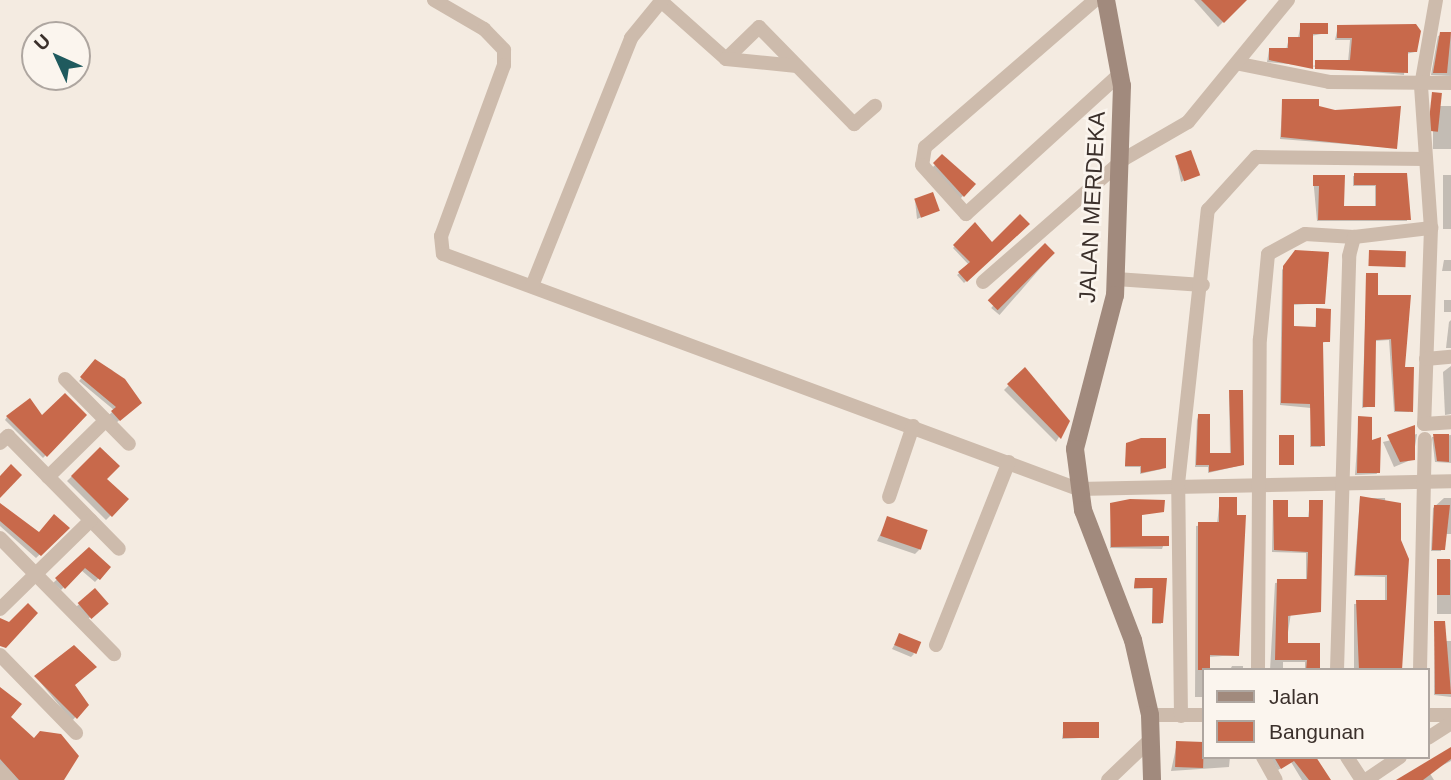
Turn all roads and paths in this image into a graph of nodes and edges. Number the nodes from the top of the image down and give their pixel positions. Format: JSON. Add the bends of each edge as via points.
{"nodes":[{"id":1,"x":435,"y":0,"type":"edge"},
{"id":2,"x":1096,"y":0,"type":"edge"},
{"id":3,"x":1106,"y":0,"type":"edge"},
{"id":4,"x":1287,"y":0,"type":"edge"},
{"id":5,"x":1436,"y":0,"type":"edge"},
{"id":6,"x":662,"y":1,"type":"edge"},
{"id":7,"x":726,"y":59,"type":"junction"},
{"id":8,"x":1240,"y":64,"type":"junction"},
{"id":9,"x":797,"y":66,"type":"junction"},
{"id":10,"x":1120,"y":74,"type":"junction"},
{"id":11,"x":1451,"y":83,"type":"edge"},
{"id":12,"x":1421,"y":86,"type":"junction"},
{"id":13,"x":875,"y":106,"type":"dead end"},
{"id":14,"x":1124,"y":159,"type":"junction"},
{"id":15,"x":1425,"y":159,"type":"junction"},
{"id":16,"x":1431,"y":228,"type":"junction"},
{"id":17,"x":1353,"y":237,"type":"junction"},
{"id":18,"x":1116,"y":279,"type":"junction"},
{"id":19,"x":983,"y":282,"type":"dead end"},
{"id":20,"x":1203,"y":285,"type":"junction"},
{"id":21,"x":532,"y":286,"type":"junction"},
{"id":22,"x":1451,"y":357,"type":"edge"},
{"id":23,"x":1426,"y":359,"type":"junction"},
{"id":24,"x":65,"y":379,"type":"dead end"},
{"id":25,"x":106,"y":420,"type":"junction"},
{"id":26,"x":1451,"y":422,"type":"edge"},
{"id":27,"x":912,"y":426,"type":"junction"},
{"id":28,"x":3,"y":436,"type":"edge"},
{"id":29,"x":1425,"y":439,"type":"dead end"},
{"id":30,"x":129,"y":444,"type":"dead end"},
{"id":31,"x":1009,"y":462,"type":"junction"},
{"id":32,"x":48,"y":477,"type":"junction"},
{"id":33,"x":1451,"y":481,"type":"edge"},
{"id":34,"x":1422,"y":482,"type":"junction"},
{"id":35,"x":1339,"y":483,"type":"junction"},
{"id":36,"x":1178,"y":484,"type":"junction"},
{"id":37,"x":1260,"y":484,"type":"junction"},
{"id":38,"x":1078,"y":489,"type":"junction"},
{"id":39,"x":889,"y":497,"type":"dead end"},
{"id":40,"x":90,"y":520,"type":"junction"},
{"id":41,"x":0,"y":538,"type":"edge"},
{"id":42,"x":119,"y":549,"type":"dead end"},
{"id":43,"x":36,"y":574,"type":"junction"},
{"id":44,"x":0,"y":609,"type":"edge"},
{"id":45,"x":936,"y":645,"type":"dead end"},
{"id":46,"x":114,"y":654,"type":"dead end"},
{"id":47,"x":0,"y":655,"type":"edge"},
{"id":48,"x":1258,"y":668,"type":"edge"},
{"id":49,"x":1336,"y":668,"type":"edge"},
{"id":50,"x":1420,"y":668,"type":"edge"},
{"id":51,"x":1150,"y":715,"type":"junction"},
{"id":52,"x":1202,"y":715,"type":"edge"},
{"id":53,"x":1430,"y":715,"type":"edge"},
{"id":54,"x":1451,"y":715,"type":"edge"},
{"id":55,"x":1181,"y":716,"type":"junction"},
{"id":56,"x":1451,"y":723,"type":"edge"},
{"id":57,"x":76,"y":733,"type":"dead end"},
{"id":58,"x":1430,"y":737,"type":"edge"},
{"id":59,"x":1151,"y":739,"type":"junction"},
{"id":60,"x":1265,"y":759,"type":"edge"},
{"id":61,"x":1348,"y":759,"type":"edge"},
{"id":62,"x":1397,"y":759,"type":"edge"},
{"id":63,"x":0,"y":771,"type":"edge"},
{"id":64,"x":9,"y":780,"type":"edge"},
{"id":65,"x":1108,"y":780,"type":"edge"},
{"id":66,"x":1152,"y":780,"type":"edge"},
{"id":67,"x":1276,"y":780,"type":"edge"},
{"id":68,"x":1364,"y":780,"type":"edge"}],
"edges":[{"from":1,"to":21,"type":"street","via":[[498,41],[504,65],[439,246],[443,254]]},
{"from":2,"to":10,"type":"street","via":[[925,147],[922,165],[966,214]]},
{"from":3,"to":10,"type":"street","name":"JALAN MERDEKA"},
{"from":4,"to":8,"type":"street"},
{"from":5,"to":12,"type":"street"},
{"from":6,"to":7,"type":"street"},
{"from":6,"to":21,"type":"street","via":[[631,38]]},
{"from":7,"to":9,"type":"street"},
{"from":7,"to":9,"type":"street","via":[[759,27]]},
{"from":8,"to":12,"type":"street","via":[[1282,78]]},
{"from":8,"to":14,"type":"street","via":[[1188,122]]},
{"from":9,"to":13,"type":"street","via":[[854,124]]},
{"from":10,"to":14,"type":"street","name":"JALAN MERDEKA"},
{"from":11,"to":12,"type":"street"},
{"from":12,"to":15,"type":"street"},
{"from":14,"to":18,"type":"street","name":"JALAN MERDEKA"},
{"from":14,"to":19,"type":"street"},
{"from":15,"to":16,"type":"street"},
{"from":15,"to":20,"type":"street","via":[[1256,158],[1208,209]]},
{"from":16,"to":17,"type":"street"},
{"from":16,"to":23,"type":"street"},
{"from":17,"to":35,"type":"street"},
{"from":17,"to":37,"type":"street","via":[[1305,234],[1269,254],[1260,340]]},
{"from":18,"to":20,"type":"street"},
{"from":18,"to":38,"type":"street","name":"JALAN MERDEKA","via":[[1075,449]]},
{"from":20,"to":36,"type":"street"},
{"from":21,"to":27,"type":"street"},
{"from":22,"to":23,"type":"street"},
{"from":23,"to":26,"type":"street","via":[[1424,424]]},
{"from":24,"to":25,"type":"street"},
{"from":25,"to":30,"type":"street"},
{"from":25,"to":32,"type":"street"},
{"from":27,"to":31,"type":"street"},
{"from":27,"to":39,"type":"street"},
{"from":28,"to":32,"type":"street"},
{"from":29,"to":34,"type":"street"},
{"from":31,"to":38,"type":"street"},
{"from":31,"to":45,"type":"street"},
{"from":32,"to":40,"type":"street"},
{"from":33,"to":34,"type":"street"},
{"from":34,"to":35,"type":"street"},
{"from":34,"to":50,"type":"street"},
{"from":35,"to":37,"type":"street"},
{"from":35,"to":49,"type":"street"},
{"from":36,"to":37,"type":"street"},
{"from":36,"to":38,"type":"street"},
{"from":36,"to":55,"type":"street"},
{"from":37,"to":48,"type":"street"},
{"from":38,"to":51,"type":"street","name":"JALAN MERDEKA","via":[[1133,640]]},
{"from":40,"to":42,"type":"street"},
{"from":40,"to":43,"type":"street"},
{"from":41,"to":43,"type":"street"},
{"from":43,"to":44,"type":"street"},
{"from":43,"to":46,"type":"street"},
{"from":47,"to":57,"type":"street"},
{"from":51,"to":55,"type":"street"},
{"from":51,"to":59,"type":"street","name":"JALAN MERDEKA"},
{"from":52,"to":55,"type":"street"},
{"from":53,"to":54,"type":"street"},
{"from":56,"to":58,"type":"street"},
{"from":59,"to":65,"type":"street"},
{"from":59,"to":66,"type":"street","name":"JALAN MERDEKA"},
{"from":60,"to":67,"type":"street"},
{"from":61,"to":68,"type":"street"},
{"from":62,"to":68,"type":"street"},
{"from":63,"to":64,"type":"street"}]}
